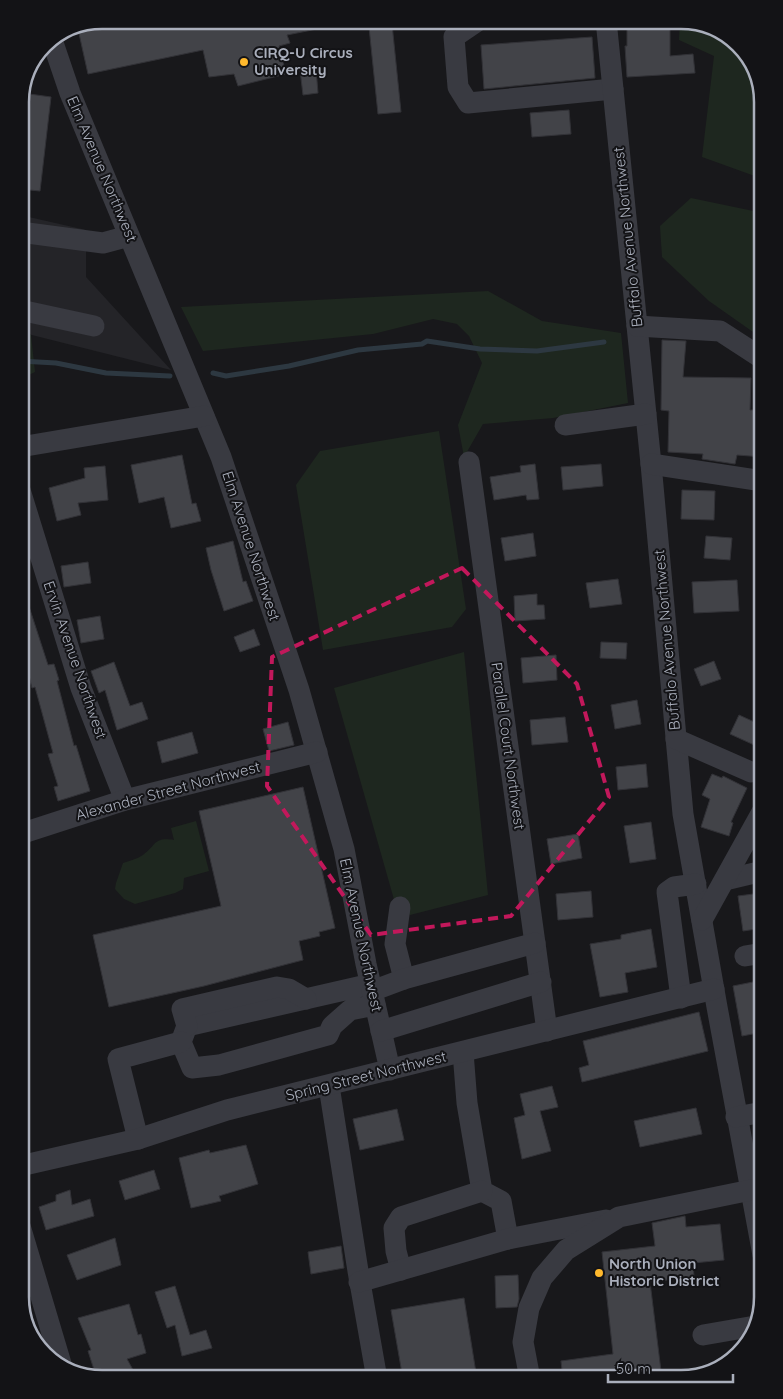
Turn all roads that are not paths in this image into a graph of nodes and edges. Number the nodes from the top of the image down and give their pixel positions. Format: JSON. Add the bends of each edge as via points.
{"nodes":[{"id":1,"x":466,"y":29,"type":"edge"},
{"id":2,"x":607,"y":29,"type":"edge"},
{"id":3,"x":54,"y":46,"type":"edge"},
{"id":4,"x":612,"y":89,"type":"junction"},
{"id":5,"x":29,"y":233,"type":"edge"},
{"id":6,"x":129,"y":236,"type":"junction"},
{"id":7,"x":29,"y":312,"type":"edge"},
{"id":8,"x":94,"y":326,"type":"dead end"},
{"id":9,"x":637,"y":326,"type":"junction"},
{"id":10,"x":754,"y":352,"type":"edge"},
{"id":11,"x":646,"y":414,"type":"junction"},
{"id":12,"x":204,"y":416,"type":"junction"},
{"id":13,"x":565,"y":424,"type":"dead end"},
{"id":14,"x":29,"y":445,"type":"edge"},
{"id":15,"x":470,"y":462,"type":"dead end"},
{"id":16,"x":651,"y":464,"type":"junction"},
{"id":17,"x":754,"y":480,"type":"edge"},
{"id":18,"x":29,"y":519,"type":"edge"},
{"id":19,"x":676,"y":740,"type":"junction"},
{"id":20,"x":317,"y":752,"type":"junction"},
{"id":21,"x":751,"y":772,"type":"dead end"},
{"id":22,"x":125,"y":800,"type":"junction"},
{"id":23,"x":754,"y":827,"type":"edge"},
{"id":24,"x":29,"y":831,"type":"edge"},
{"id":25,"x":754,"y":873,"type":"edge"},
{"id":26,"x":725,"y":880,"type":"junction"},
{"id":27,"x":696,"y":884,"type":"junction"},
{"id":28,"x":400,"y":907,"type":"dead end"},
{"id":29,"x":702,"y":920,"type":"junction"},
{"id":30,"x":535,"y":943,"type":"junction"},
{"id":31,"x":404,"y":979,"type":"junction"},
{"id":32,"x":540,"y":982,"type":"junction"},
{"id":33,"x":714,"y":989,"type":"junction"},
{"id":34,"x":373,"y":993,"type":"junction"},
{"id":35,"x":681,"y":998,"type":"junction"},
{"id":36,"x":547,"y":1030,"type":"junction"},
{"id":37,"x":381,"y":1031,"type":"junction"},
{"id":38,"x":184,"y":1034,"type":"junction"},
{"id":39,"x":463,"y":1052,"type":"junction"},
{"id":40,"x":390,"y":1070,"type":"junction"},
{"id":41,"x":329,"y":1086,"type":"junction"},
{"id":42,"x":754,"y":1113,"type":"edge"},
{"id":43,"x":736,"y":1116,"type":"junction"},
{"id":44,"x":138,"y":1139,"type":"junction"},
{"id":45,"x":29,"y":1164,"type":"edge"},
{"id":46,"x":751,"y":1190,"type":"junction"},
{"id":47,"x":482,"y":1191,"type":"junction"},
{"id":48,"x":754,"y":1206,"type":"edge"},
{"id":49,"x":619,"y":1217,"type":"junction"},
{"id":50,"x":508,"y":1239,"type":"junction"},
{"id":51,"x":29,"y":1256,"type":"edge"},
{"id":52,"x":401,"y":1270,"type":"junction"},
{"id":53,"x":360,"y":1282,"type":"junction"},
{"id":54,"x":748,"y":1327,"type":"edge"},
{"id":55,"x":704,"y":1335,"type":"dead end"},
{"id":56,"x":59,"y":1356,"type":"edge"},
{"id":57,"x":375,"y":1370,"type":"edge"},
{"id":58,"x":528,"y":1370,"type":"edge"}],
"edges":[{"from":1,"to":4,"type":"street","via":[[454,37],[458,87],[468,103]]},
{"from":2,"to":4,"type":"street","name":"Buffalo Avenue Northwest"},
{"from":3,"to":6,"type":"street","name":"Elm Avenue Northwest"},
{"from":4,"to":9,"type":"street","name":"Buffalo Avenue Northwest"},
{"from":5,"to":6,"type":"street","via":[[103,243]]},
{"from":6,"to":12,"type":"street","name":"Elm Avenue Northwest"},
{"from":7,"to":8,"type":"street"},
{"from":9,"to":10,"type":"street","via":[[720,331]]},
{"from":9,"to":11,"type":"street","name":"Buffalo Avenue Northwest"},
{"from":11,"to":13,"type":"street"},
{"from":11,"to":16,"type":"street","name":"Buffalo Avenue Northwest"},
{"from":12,"to":14,"type":"street"},
{"from":12,"to":20,"type":"street","name":"Elm Avenue Northwest","via":[[224,466]]},
{"from":15,"to":30,"type":"street","name":"Parallel Court Northwest"},
{"from":16,"to":17,"type":"street"},
{"from":16,"to":19,"type":"street","name":"Buffalo Avenue Northwest"},
{"from":18,"to":22,"type":"street","name":"Ervin Avenue Northwest","via":[[81,688]]},
{"from":19,"to":21,"type":"street"},
{"from":19,"to":27,"type":"street","name":"Buffalo Avenue Northwest","via":[[683,814]]},
{"from":20,"to":22,"type":"street","name":"Alexander Street Northwest"},
{"from":20,"to":34,"type":"street","name":"Elm Avenue Northwest","via":[[344,849]]},
{"from":22,"to":24,"type":"street","name":"Alexander Street Northwest"},
{"from":23,"to":26,"type":"street"},
{"from":25,"to":26,"type":"street"},
{"from":26,"to":29,"type":"street"},
{"from":27,"to":29,"type":"street","name":"Buffalo Avenue Northwest"},
{"from":27,"to":35,"type":"street","via":[[674,887],[667,892]]},
{"from":28,"to":31,"type":"street","via":[[395,944]]},
{"from":29,"to":33,"type":"street","name":"Buffalo Avenue Northwest"},
{"from":30,"to":31,"type":"street"},
{"from":30,"to":32,"type":"street","name":"Parallel Court Northwest"},
{"from":31,"to":34,"type":"street"},
{"from":32,"to":36,"type":"street","name":"Parallel Court Northwest"},
{"from":32,"to":37,"type":"street"},
{"from":33,"to":35,"type":"street","name":"Spring Street Northwest"},
{"from":33,"to":43,"type":"street","name":"Buffalo Avenue Northwest"},
{"from":34,"to":37,"type":"street","name":"Elm Avenue Northwest"},
{"from":34,"to":38,"type":"street","via":[[306,999]]},
{"from":34,"to":38,"type":"street","via":[[332,1026],[328,1035],[220,1065],[192,1068]]},
{"from":35,"to":36,"type":"street","name":"Spring Street Northwest"},
{"from":36,"to":39,"type":"street","name":"Spring Street Northwest"},
{"from":37,"to":40,"type":"street","name":"Elm Avenue Northwest"},
{"from":38,"to":44,"type":"street","via":[[118,1059]]},
{"from":39,"to":40,"type":"street","name":"Spring Street Northwest"},
{"from":39,"to":47,"type":"street"},
{"from":40,"to":41,"type":"street","name":"Spring Street Northwest"},
{"from":41,"to":44,"type":"street","name":"Spring Street Northwest","via":[[227,1110]]},
{"from":41,"to":53,"type":"street"},
{"from":42,"to":43,"type":"street"},
{"from":43,"to":46,"type":"street","name":"Buffalo Avenue Northwest"},
{"from":44,"to":45,"type":"street","name":"Spring Street Northwest"},
{"from":46,"to":48,"type":"street","name":"Buffalo Avenue Northwest"},
{"from":46,"to":49,"type":"street"},
{"from":47,"to":50,"type":"street","via":[[501,1200]]},
{"from":47,"to":52,"type":"street","via":[[401,1217],[394,1228]]},
{"from":49,"to":50,"type":"street"},
{"from":49,"to":58,"type":"street","via":[[566,1250],[542,1278],[529,1308],[523,1342]]},
{"from":50,"to":52,"type":"street"},
{"from":51,"to":56,"type":"street"},
{"from":52,"to":53,"type":"street"},
{"from":53,"to":57,"type":"street"},
{"from":54,"to":55,"type":"street"}]}
